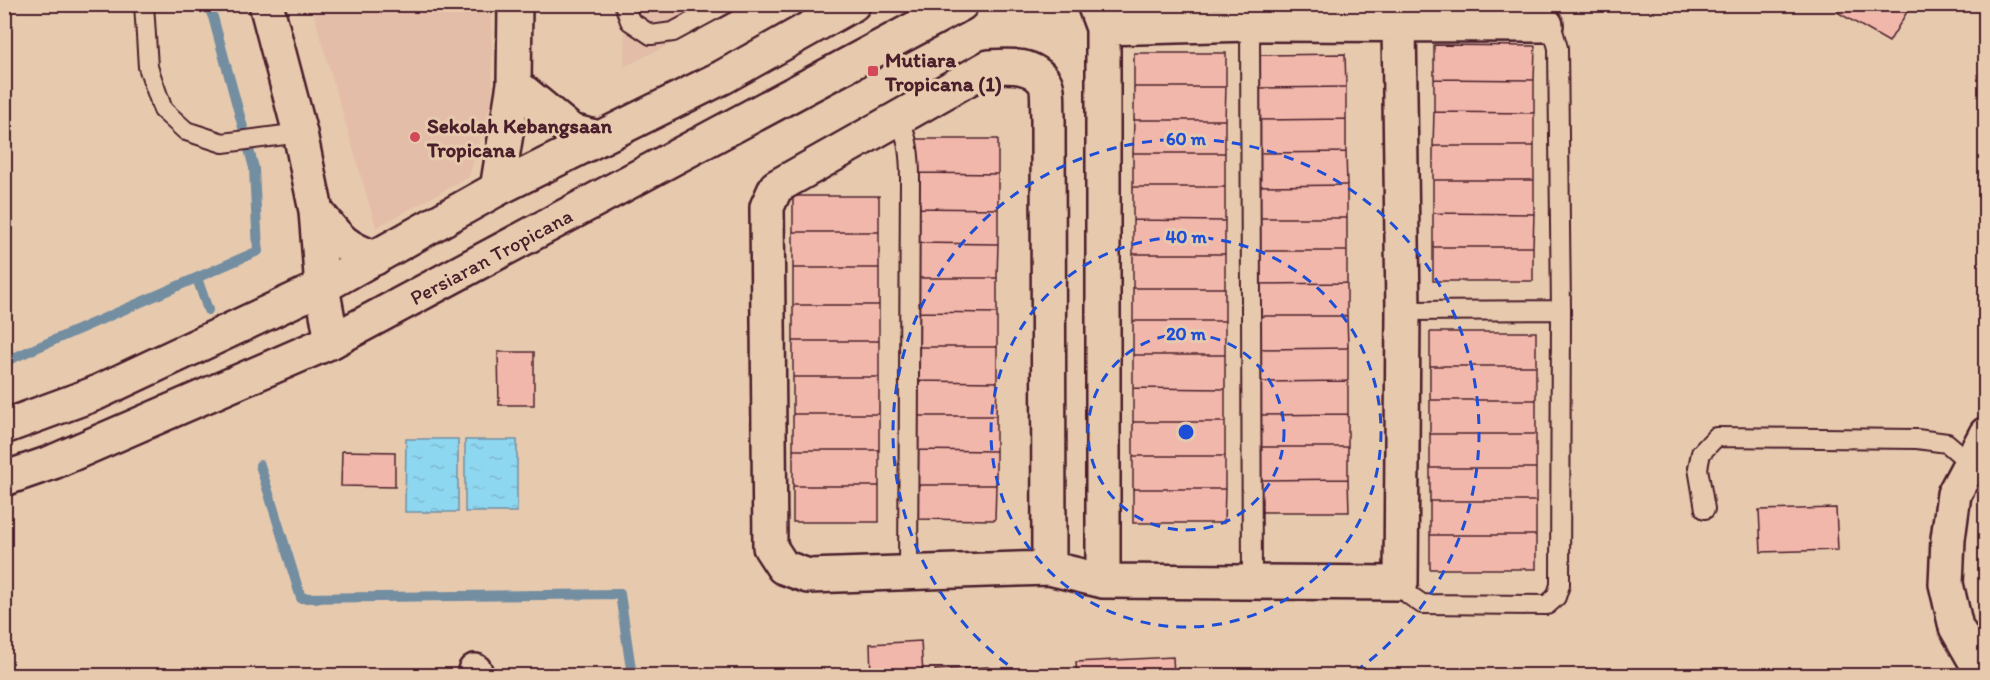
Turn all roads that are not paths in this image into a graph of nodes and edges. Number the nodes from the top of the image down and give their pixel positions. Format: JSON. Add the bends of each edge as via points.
{"nodes":[{"id":1,"x":144,"y":4,"type":"edge"},
{"id":2,"x":266,"y":4,"type":"edge"},
{"id":3,"x":515,"y":4,"type":"edge"},
{"id":4,"x":624,"y":4,"type":"edge"},
{"id":5,"x":725,"y":4,"type":"edge"},
{"id":6,"x":853,"y":4,"type":"edge"},
{"id":7,"x":961,"y":4,"type":"edge"},
{"id":8,"x":1099,"y":16,"type":"edge"},
{"id":9,"x":1250,"y":24,"type":"junction"},
{"id":10,"x":1399,"y":24,"type":"junction"},
{"id":11,"x":1546,"y":25,"type":"joint"},
{"id":12,"x":514,"y":84,"type":"junction"},
{"id":13,"x":899,"y":117,"type":"junction"},
{"id":14,"x":300,"y":133,"type":"junction"},
{"id":15,"x":598,"y":138,"type":"junction"},
{"id":16,"x":497,"y":189,"type":"junction"},
{"id":17,"x":316,"y":211,"type":"junction"},
{"id":18,"x":375,"y":258,"type":"junction"},
{"id":19,"x":322,"y":287,"type":"junction"},
{"id":20,"x":1561,"y":310,"type":"junction"},
{"id":21,"x":1404,"y":311,"type":"junction"},
{"id":22,"x":332,"y":341,"type":"junction"},
{"id":23,"x":4,"y":427,"type":"edge"},
{"id":24,"x":1986,"y":434,"type":"edge"},
{"id":25,"x":1969,"y":462,"type":"junction"},
{"id":26,"x":4,"y":478,"type":"edge"},
{"id":27,"x":1705,"y":509,"type":"dead end"},
{"id":28,"x":1049,"y":568,"type":"junction"},
{"id":29,"x":908,"y":572,"type":"junction"},
{"id":30,"x":1103,"y":581,"type":"junction"},
{"id":31,"x":1252,"y":583,"type":"junction"},
{"id":32,"x":1401,"y":583,"type":"junction"},
{"id":33,"x":1984,"y":675,"type":"edge"}],
"edges":[{"from":1,"to":14,"type":"lane","via":[[148,67],[163,110],[186,131],[223,143]]},
{"from":2,"to":14,"type":"street"},
{"from":3,"to":12,"type":"street"},
{"from":4,"to":5,"type":"lane","via":[[630,21],[651,35],[673,32]]},
{"from":6,"to":15,"type":"street","via":[[723,77]]},
{"from":7,"to":22,"type":"street","name":"Persiaran Tropicana"},
{"from":8,"to":9,"type":"street"},
{"from":8,"to":30,"type":"street"},
{"from":9,"to":10,"type":"street"},
{"from":9,"to":31,"type":"lane"},
{"from":10,"to":11,"type":"street"},
{"from":10,"to":21,"type":"street"},
{"from":11,"to":20,"type":"lane","via":[[1558,48]]},
{"from":12,"to":15,"type":"street","via":[[571,131]]},
{"from":12,"to":16,"type":"street"},
{"from":13,"to":28,"type":"street","via":[[989,67],[1016,66],[1033,71],[1045,84]]},
{"from":13,"to":29,"type":"lane","via":[[910,152]]},
{"from":13,"to":29,"type":"street","via":[[776,187],[767,207],[770,547],[783,567],[808,576]]},
{"from":14,"to":17,"type":"street"},
{"from":15,"to":16,"type":"street"},
{"from":16,"to":18,"type":"street"},
{"from":17,"to":18,"type":"street","via":[[342,243]]},
{"from":17,"to":19,"type":"street"},
{"from":18,"to":19,"type":"street"},
{"from":19,"to":22,"type":"street"},
{"from":19,"to":23,"type":"street","via":[[94,394]]},
{"from":20,"to":21,"type":"lane"},
{"from":20,"to":32,"type":"lane","via":[[1557,597],[1547,605],[1422,604]]},
{"from":21,"to":32,"type":"street"},
{"from":22,"to":26,"type":"street","name":"Persiaran Tropicana","via":[[53,462]]},
{"from":24,"to":25,"type":"street"},
{"from":25,"to":27,"type":"lane","via":[[1947,443],[1917,439],[1716,437],[1701,453],[1698,468]]},
{"from":25,"to":33,"type":"street","via":[[1954,494],[1946,584],[1956,627]]},
{"from":28,"to":29,"type":"street"},
{"from":28,"to":30,"type":"street"},
{"from":30,"to":31,"type":"street"},
{"from":31,"to":32,"type":"street"}]}
